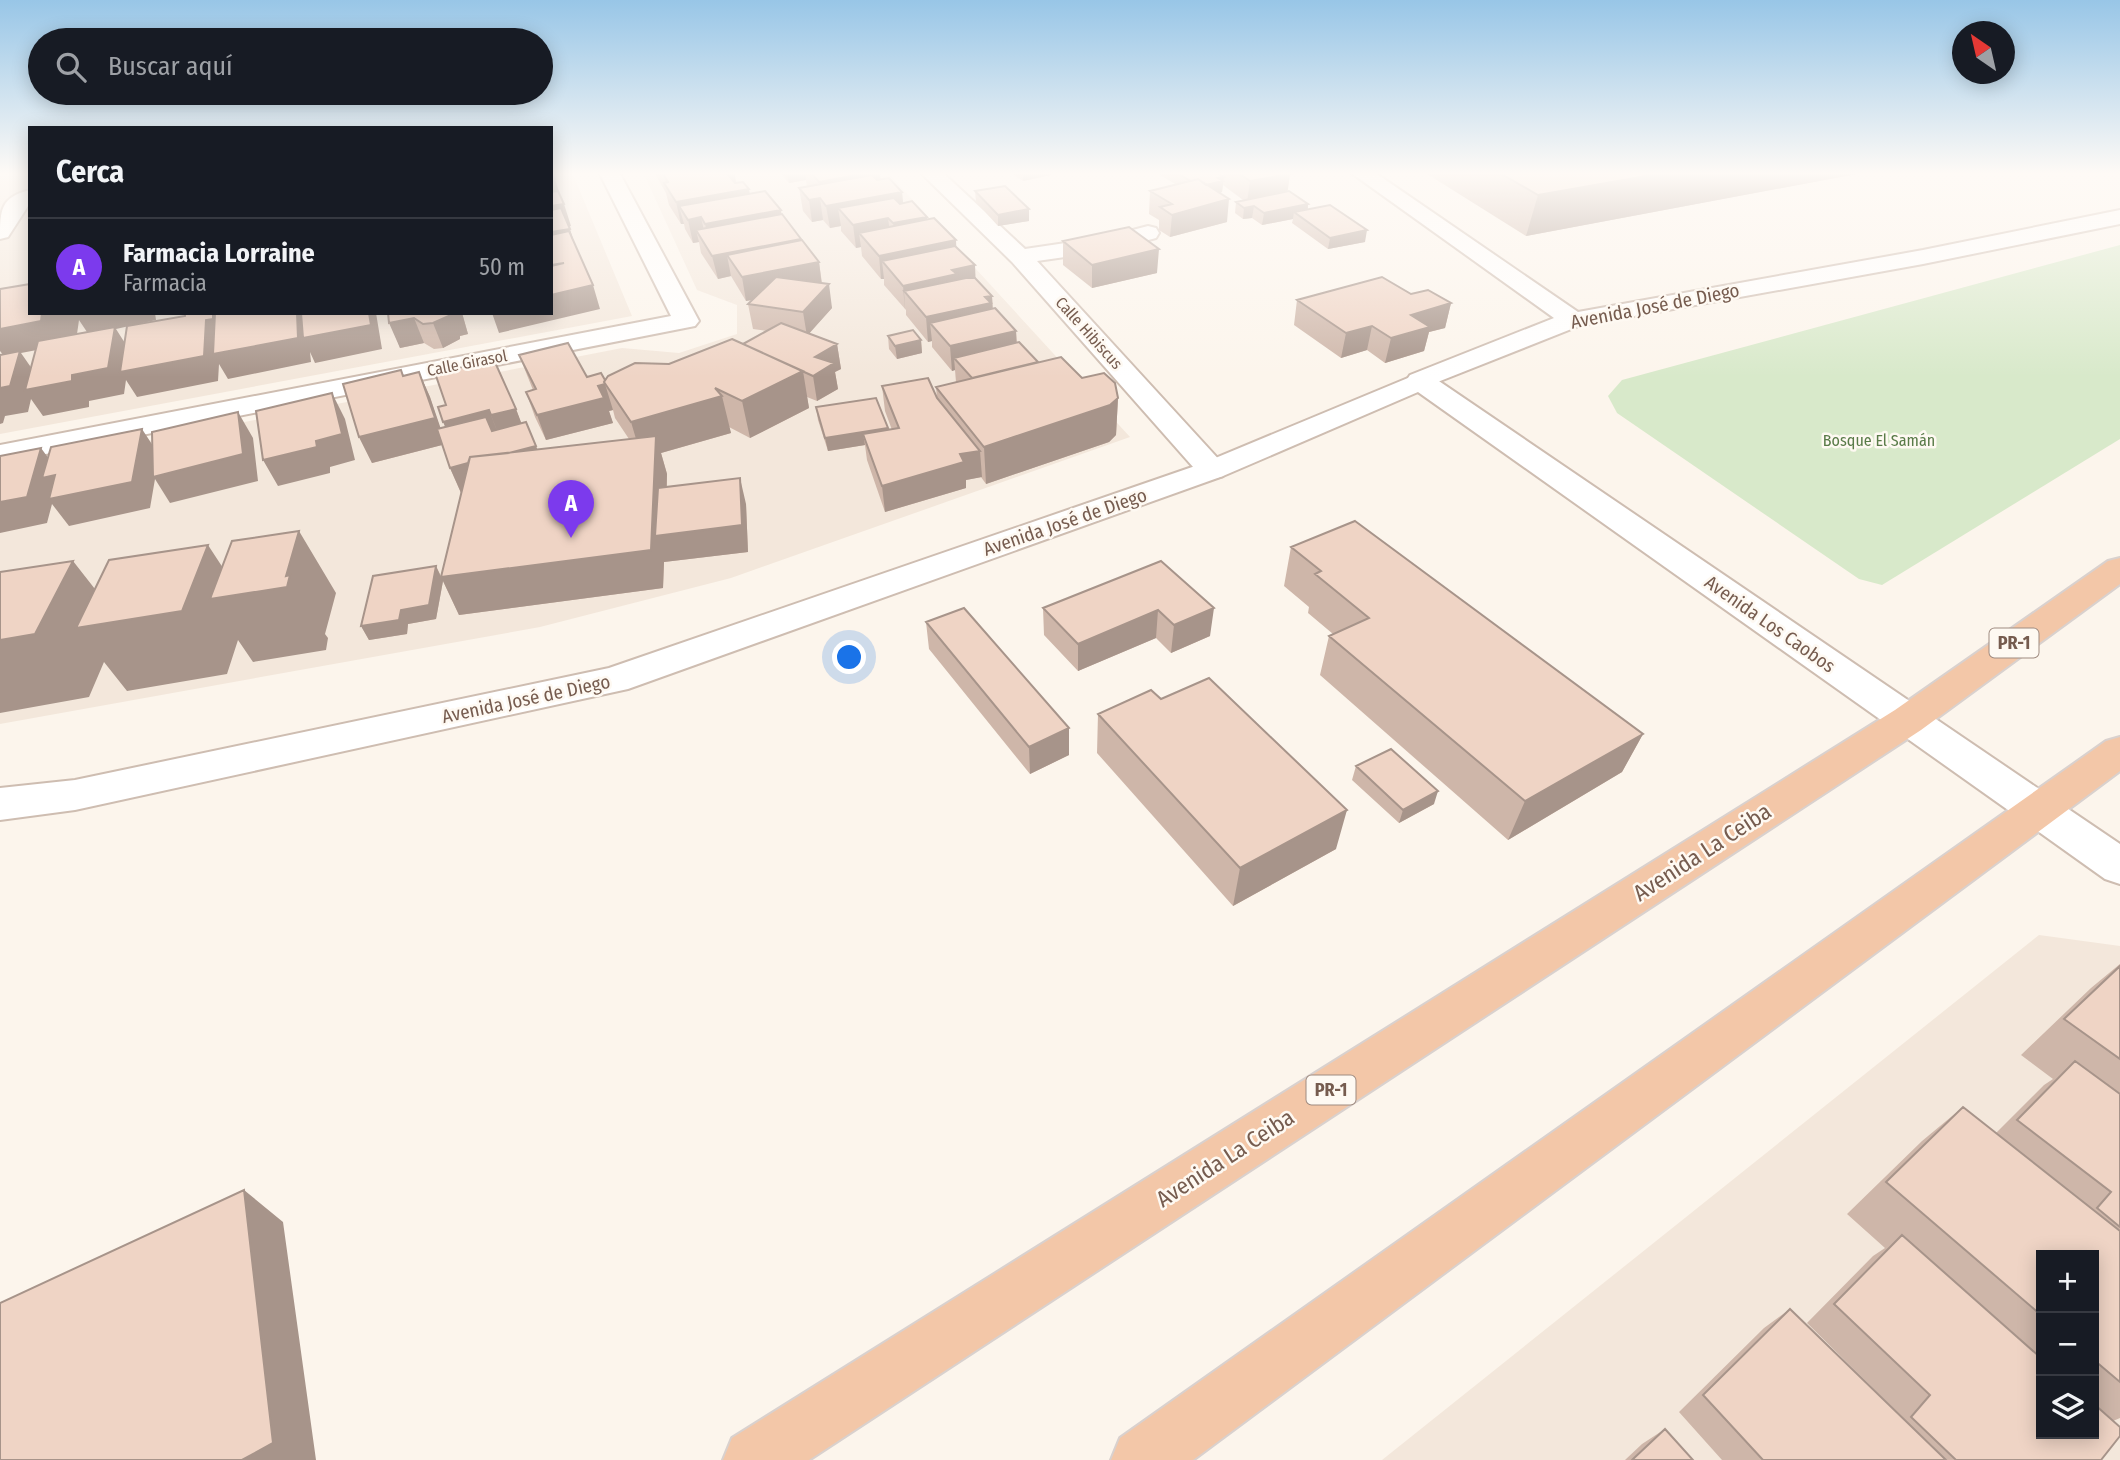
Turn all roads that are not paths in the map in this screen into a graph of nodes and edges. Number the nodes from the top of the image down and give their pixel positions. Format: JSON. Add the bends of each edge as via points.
{"nodes":[{"id":1,"x":644,"y":240,"type":"edge"},
{"id":2,"x":1002,"y":240,"type":"edge"},
{"id":3,"x":1121,"y":240,"type":"edge"},
{"id":4,"x":1458,"y":240,"type":"edge"},
{"id":5,"x":2006,"y":240,"type":"edge"},
{"id":6,"x":1020,"y":257,"type":"junction"},
{"id":7,"x":1573,"y":320,"type":"junction"},
{"id":8,"x":1420,"y":381,"type":"junction"},
{"id":9,"x":0,"y":454,"type":"edge"},
{"id":10,"x":1212,"y":470,"type":"junction"},
{"id":11,"x":2120,"y":568,"type":"edge"},
{"id":12,"x":1908,"y":720,"type":"junction"},
{"id":13,"x":2120,"y":751,"type":"edge"},
{"id":14,"x":0,"y":804,"type":"edge"},
{"id":15,"x":2040,"y":811,"type":"junction"},
{"id":16,"x":2120,"y":867,"type":"edge"},
{"id":17,"x":754,"y":1460,"type":"edge"},
{"id":18,"x":1142,"y":1460,"type":"edge"}],
"edges":[{"from":1,"to":9,"type":"street","name":"Calle Girasol","via":[[686,321]]},
{"from":2,"to":6,"type":"street","name":"Calle Hibiscus"},
{"from":3,"to":6,"type":"street"},
{"from":4,"to":7,"type":"street"},
{"from":5,"to":7,"type":"street","name":"Avenida José de Diego"},
{"from":6,"to":10,"type":"street","name":"Calle Hibiscus"},
{"from":7,"to":8,"type":"street","name":"Avenida José de Diego"},
{"from":8,"to":10,"type":"street","name":"Avenida José de Diego"},
{"from":8,"to":12,"type":"street","name":"Avenida Los Caobos"},
{"from":10,"to":14,"type":"street","name":"Avenida José de Diego","via":[[614,680],[75,794]]},
{"from":11,"to":12,"type":"highway","number":"PR-1"},
{"from":12,"to":15,"type":"street","name":"Avenida Los Caobos"},
{"from":12,"to":17,"type":"highway","name":"Avenida La Ceiba","number":"PR-1"},
{"from":13,"to":15,"type":"highway"},
{"from":15,"to":16,"type":"street","name":"Avenida Los Caobos"},
{"from":15,"to":18,"type":"highway"}]}
